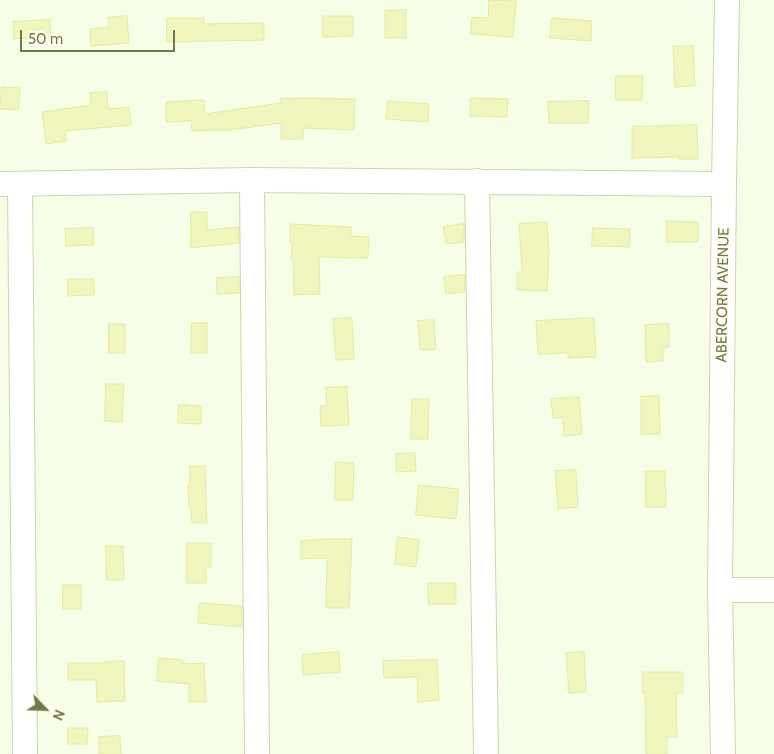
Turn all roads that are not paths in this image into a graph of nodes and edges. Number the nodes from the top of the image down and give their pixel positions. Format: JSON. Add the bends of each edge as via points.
{"nodes":[{"id":1,"x":727,"y":0,"type":"edge"},
{"id":2,"x":252,"y":180,"type":"junction"},
{"id":3,"x":477,"y":181,"type":"junction"},
{"id":4,"x":10,"y":184,"type":"edge"},
{"id":5,"x":724,"y":184,"type":"junction"},
{"id":6,"x":720,"y":590,"type":"junction"},
{"id":7,"x":774,"y":590,"type":"edge"},
{"id":8,"x":25,"y":754,"type":"edge"},
{"id":9,"x":257,"y":754,"type":"edge"},
{"id":10,"x":486,"y":754,"type":"edge"},
{"id":11,"x":723,"y":754,"type":"edge"}],
"edges":[{"from":1,"to":5,"type":"street","name":"ABERCORN AVENUE"},
{"from":2,"to":3,"type":"street"},
{"from":2,"to":4,"type":"street"},
{"from":2,"to":9,"type":"street"},
{"from":3,"to":5,"type":"street"},
{"from":3,"to":10,"type":"street"},
{"from":4,"to":8,"type":"street"},
{"from":5,"to":6,"type":"street","name":"ABERCORN AVENUE"},
{"from":6,"to":7,"type":"street"},
{"from":6,"to":11,"type":"street","name":"ABERCORN AVENUE"}]}
